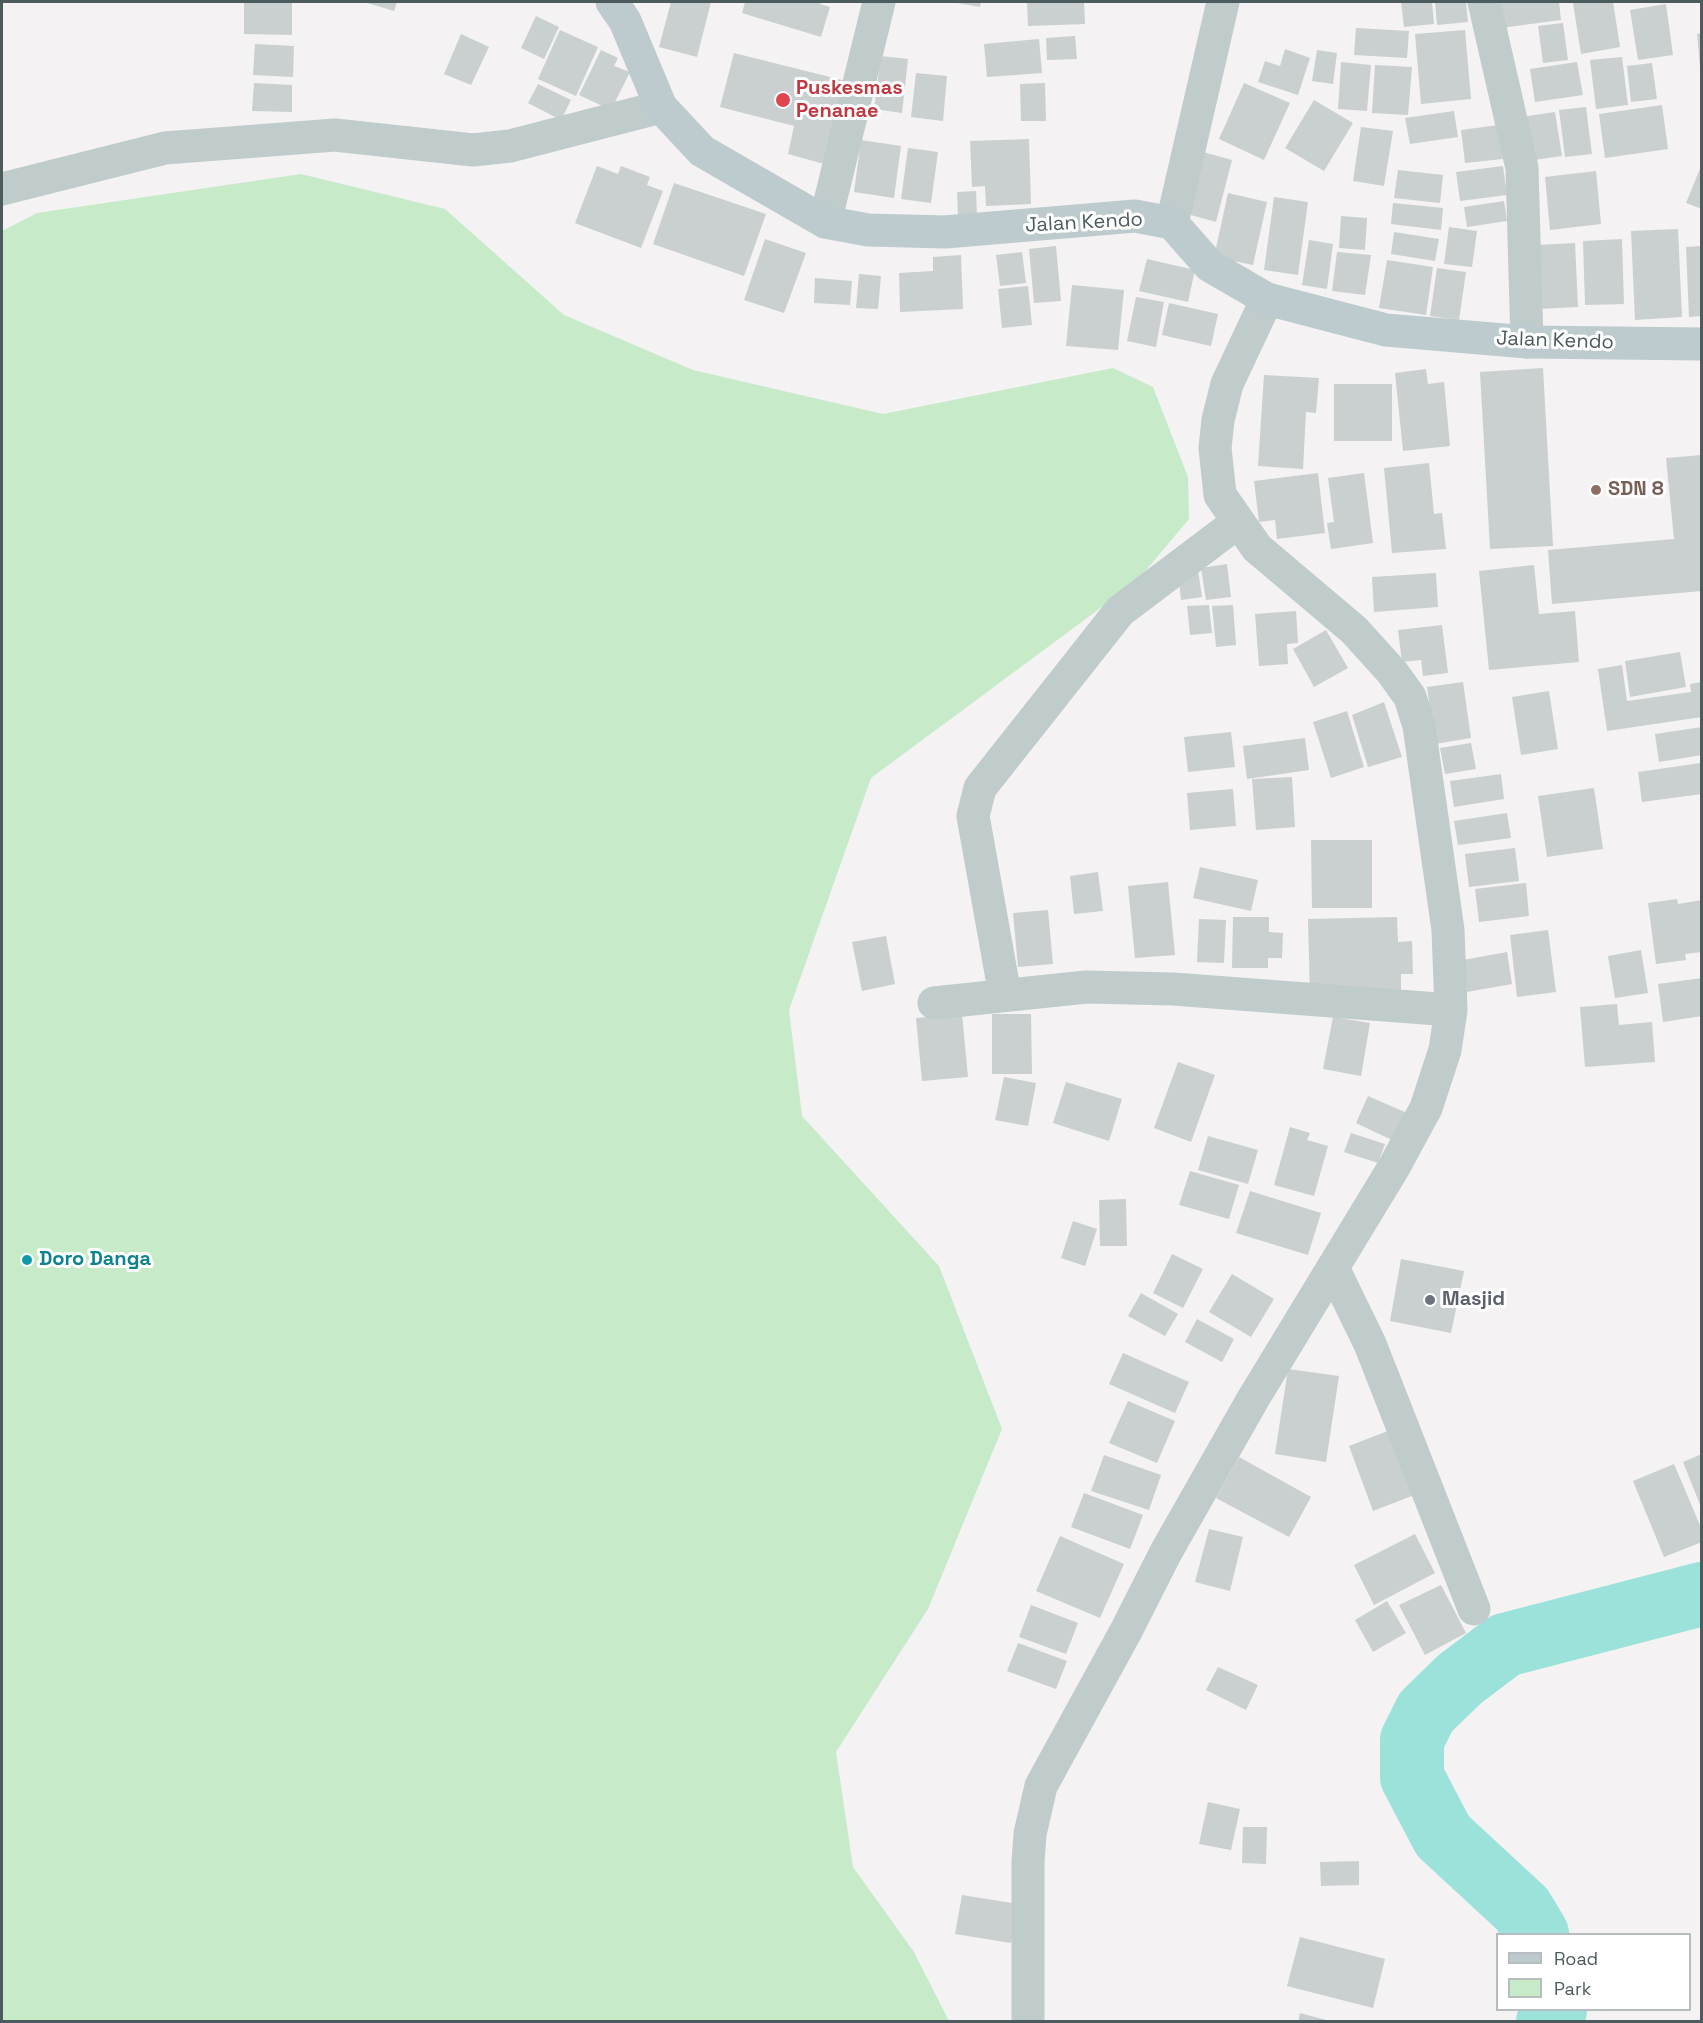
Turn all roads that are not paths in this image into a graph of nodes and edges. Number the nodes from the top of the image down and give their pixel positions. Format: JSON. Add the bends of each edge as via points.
{"nodes":[{"id":1,"x":612,"y":2,"type":"edge"},
{"id":2,"x":879,"y":2,"type":"edge"},
{"id":3,"x":1223,"y":2,"type":"edge"},
{"id":4,"x":1484,"y":2,"type":"edge"},
{"id":5,"x":661,"y":107,"type":"junction"},
{"id":6,"x":2,"y":189,"type":"edge"},
{"id":7,"x":825,"y":222,"type":"junction"},
{"id":8,"x":1172,"y":223,"type":"junction"},
{"id":9,"x":1267,"y":299,"type":"junction"},
{"id":10,"x":1527,"y":342,"type":"junction"},
{"id":11,"x":1701,"y":344,"type":"edge"},
{"id":12,"x":1238,"y":522,"type":"junction"},
{"id":13,"x":1005,"y":995,"type":"junction"},
{"id":14,"x":934,"y":1003,"type":"dead end"},
{"id":15,"x":1451,"y":1010,"type":"junction"},
{"id":16,"x":1333,"y":1268,"type":"junction"},
{"id":17,"x":1474,"y":1609,"type":"dead end"},
{"id":18,"x":1028,"y":2022,"type":"edge"}],
"edges":[{"from":1,"to":5,"type":"street","name":"Jalan Kendo","via":[[625,21]]},
{"from":2,"to":7,"type":"street"},
{"from":3,"to":8,"type":"street"},
{"from":4,"to":10,"type":"street","via":[[1522,168]]},
{"from":5,"to":6,"type":"street","via":[[510,146],[473,150],[335,135],[165,148]]},
{"from":5,"to":7,"type":"street","name":"Jalan Kendo","via":[[702,151]]},
{"from":7,"to":8,"type":"street","name":"Jalan Kendo","via":[[868,230],[945,232],[1135,216]]},
{"from":8,"to":9,"type":"street","name":"Jalan Kendo","via":[[1210,266]]},
{"from":9,"to":10,"type":"street","name":"Jalan Kendo","via":[[1386,330]]},
{"from":9,"to":12,"type":"street","via":[[1227,384],[1218,420],[1215,448],[1220,495]]},
{"from":10,"to":11,"type":"street","name":"Jalan Kendo"},
{"from":12,"to":13,"type":"street","via":[[1120,611],[980,788],[973,816]]},
{"from":12,"to":15,"type":"street","via":[[1257,548],[1354,630],[1410,697],[1419,726],[1442,884]]},
{"from":13,"to":14,"type":"street"},
{"from":13,"to":15,"type":"street","via":[[1086,987],[1173,989]]},
{"from":15,"to":16,"type":"street","via":[[1445,1050],[1426,1108]]},
{"from":16,"to":17,"type":"street","via":[[1370,1344]]},
{"from":16,"to":18,"type":"street","via":[[1172,1542],[1041,1786],[1028,1862]]}]}
